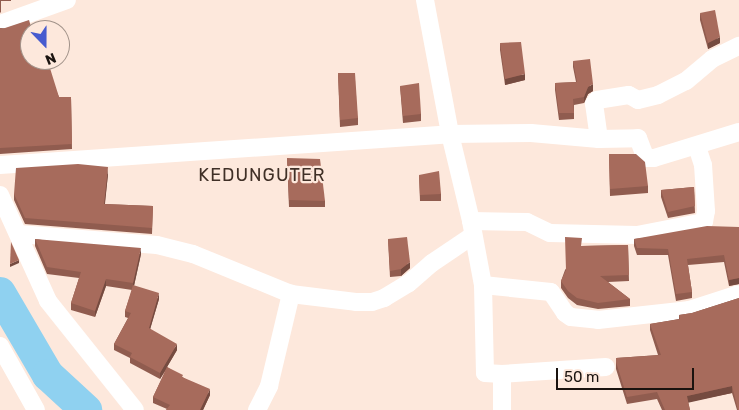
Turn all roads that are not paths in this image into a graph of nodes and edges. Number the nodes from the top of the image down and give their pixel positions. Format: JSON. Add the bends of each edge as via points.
{"nodes":[{"id":1,"x":67,"y":0,"type":"edge"},
{"id":2,"x":425,"y":0,"type":"edge"},
{"id":3,"x":0,"y":24,"type":"edge"},
{"id":4,"x":739,"y":46,"type":"edge"},
{"id":5,"x":739,"y":132,"type":"edge"},
{"id":6,"x":450,"y":134,"type":"junction"},
{"id":7,"x":599,"y":139,"type":"junction"},
{"id":8,"x":697,"y":147,"type":"junction"},
{"id":9,"x":0,"y":165,"type":"edge"},
{"id":10,"x":0,"y":195,"type":"edge"},
{"id":11,"x":472,"y":229,"type":"junction"},
{"id":12,"x":19,"y":234,"type":"junction"},
{"id":13,"x":483,"y":285,"type":"junction"},
{"id":14,"x":291,"y":294,"type":"junction"},
{"id":15,"x":739,"y":294,"type":"edge"},
{"id":16,"x":0,"y":346,"type":"edge"},
{"id":17,"x":606,"y":367,"type":"dead end"},
{"id":18,"x":502,"y":374,"type":"junction"},
{"id":19,"x":36,"y":410,"type":"edge"},
{"id":20,"x":135,"y":410,"type":"edge"},
{"id":21,"x":257,"y":410,"type":"edge"},
{"id":22,"x":502,"y":410,"type":"edge"}],
"edges":[{"from":1,"to":3,"type":"street"},
{"from":2,"to":6,"type":"street"},
{"from":4,"to":7,"type":"street","via":[[712,59],[686,81],[658,95],[638,100],[629,95],[597,100],[594,104]]},
{"from":5,"to":8,"type":"street"},
{"from":6,"to":7,"type":"street","via":[[531,134]]},
{"from":6,"to":9,"type":"street"},
{"from":6,"to":11,"type":"street"},
{"from":7,"to":8,"type":"street","via":[[638,138],[647,158]]},
{"from":8,"to":11,"type":"street","via":[[703,165],[704,222],[637,235],[550,233],[527,222]]},
{"from":10,"to":12,"type":"street"},
{"from":11,"to":13,"type":"street"},
{"from":11,"to":14,"type":"street","via":[[409,283],[372,302]]},
{"from":12,"to":14,"type":"street","via":[[157,245],[193,254]]},
{"from":12,"to":20,"type":"street","via":[[48,301]]},
{"from":13,"to":15,"type":"street","via":[[551,292],[571,318],[598,320],[689,310]]},
{"from":13,"to":18,"type":"street","via":[[486,374]]},
{"from":14,"to":21,"type":"street","via":[[269,386]]},
{"from":16,"to":19,"type":"street"},
{"from":17,"to":18,"type":"street"},
{"from":18,"to":22,"type":"street"}]}
